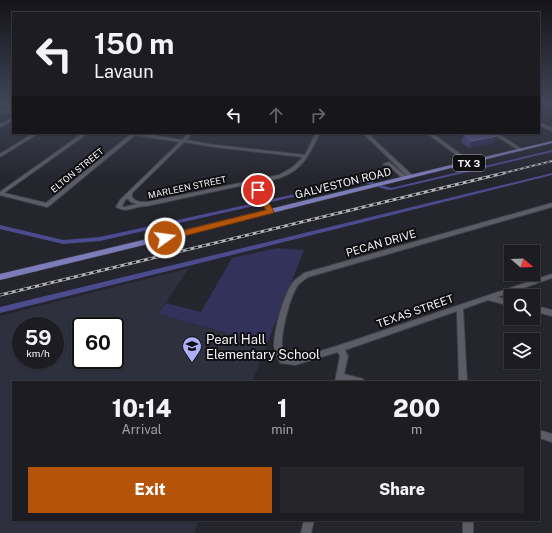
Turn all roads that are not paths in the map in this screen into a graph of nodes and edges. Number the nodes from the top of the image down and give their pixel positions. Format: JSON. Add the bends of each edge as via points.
{"nodes":[{"id":1,"x":35,"y":134,"type":"edge"},
{"id":2,"x":85,"y":134,"type":"edge"},
{"id":3,"x":133,"y":134,"type":"edge"},
{"id":4,"x":139,"y":134,"type":"edge"},
{"id":5,"x":190,"y":134,"type":"edge"},
{"id":6,"x":317,"y":134,"type":"edge"},
{"id":7,"x":366,"y":134,"type":"edge"},
{"id":8,"x":429,"y":134,"type":"edge"},
{"id":9,"x":496,"y":134,"type":"edge"},
{"id":10,"x":183,"y":142,"type":"junction"},
{"id":11,"x":552,"y":142,"type":"edge"},
{"id":12,"x":521,"y":150,"type":"junction"},
{"id":13,"x":0,"y":156,"type":"edge"},
{"id":14,"x":306,"y":156,"type":"junction"},
{"id":15,"x":469,"y":162,"type":"junction"},
{"id":16,"x":385,"y":164,"type":"dead end"},
{"id":17,"x":407,"y":177,"type":"junction"},
{"id":18,"x":254,"y":181,"type":"junction"},
{"id":19,"x":0,"y":194,"type":"edge"},
{"id":20,"x":130,"y":194,"type":"junction"},
{"id":21,"x":148,"y":204,"type":"junction"},
{"id":22,"x":552,"y":205,"type":"edge"},
{"id":23,"x":268,"y":209,"type":"junction"},
{"id":24,"x":552,"y":276,"type":"edge"},
{"id":25,"x":0,"y":277,"type":"edge"},
{"id":26,"x":488,"y":298,"type":"junction"},
{"id":27,"x":504,"y":301,"type":"edge"},
{"id":28,"x":460,"y":308,"type":"junction"},
{"id":29,"x":540,"y":310,"type":"edge"},
{"id":30,"x":552,"y":313,"type":"edge"},
{"id":31,"x":340,"y":348,"type":"junction"},
{"id":32,"x":283,"y":361,"type":"joint"},
{"id":33,"x":339,"y":379,"type":"edge"},
{"id":34,"x":353,"y":381,"type":"edge"},
{"id":35,"x":463,"y":381,"type":"edge"},
{"id":36,"x":540,"y":434,"type":"edge"},
{"id":37,"x":552,"y":438,"type":"edge"},
{"id":38,"x":309,"y":521,"type":"edge"},
{"id":39,"x":468,"y":521,"type":"edge"},
{"id":40,"x":306,"y":533,"type":"edge"},
{"id":41,"x":468,"y":533,"type":"edge"}],
"edges":[{"from":1,"to":13,"type":"street"},
{"from":2,"to":19,"type":"street"},
{"from":3,"to":19,"type":"street","name":"ELTON STREET","via":[[47,205]]},
{"from":4,"to":10,"type":"street"},
{"from":5,"to":10,"type":"street"},
{"from":6,"to":14,"type":"street","name":"MARLEEN STREET"},
{"from":7,"to":17,"type":"street"},
{"from":8,"to":15,"type":"street"},
{"from":9,"to":12,"type":"street"},
{"from":10,"to":14,"type":"street"},
{"from":10,"to":20,"type":"street"},
{"from":11,"to":12,"type":"main road","name":"GALVESTON ROAD","number":"TX 3"},
{"from":12,"to":15,"type":"main road","name":"GALVESTON ROAD","number":"TX 3"},
{"from":14,"to":18,"type":"street","name":"MARLEEN STREET","via":[[302,164],[294,170],[280,176]]},
{"from":15,"to":17,"type":"main road","name":"GALVESTON ROAD","number":"TX 3"},
{"from":16,"to":17,"type":"street","via":[[389,163]]},
{"from":17,"to":23,"type":"main road","name":"GALVESTON ROAD","number":"TX 3"},
{"from":18,"to":21,"type":"street","name":"MARLEEN STREET"},
{"from":18,"to":23,"type":"street"},
{"from":20,"to":21,"type":"street","name":"MARLEEN STREET","via":[[132,201]]},
{"from":20,"to":21,"type":"street","via":[[119,207],[124,209]]},
{"from":22,"to":32,"type":"street","name":"PECAN DRIVE","via":[[306,274],[297,283],[279,331],[277,345]]},
{"from":23,"to":25,"type":"main road","name":"GALVESTON ROAD","number":"TX 3"},
{"from":24,"to":26,"type":"street","name":"TEXAS STREET"},
{"from":26,"to":27,"type":"street"},
{"from":26,"to":28,"type":"street","name":"TEXAS STREET"},
{"from":28,"to":31,"type":"street","name":"TEXAS STREET"},
{"from":28,"to":35,"type":"street"},
{"from":29,"to":30,"type":"street"},
{"from":31,"to":32,"type":"street","name":"TEXAS STREET","via":[[295,362]]},
{"from":31,"to":33,"type":"street","via":[[344,356]]},
{"from":33,"to":34,"type":"street"},
{"from":36,"to":37,"type":"street"},
{"from":38,"to":40,"type":"street"},
{"from":39,"to":41,"type":"street"}]}
